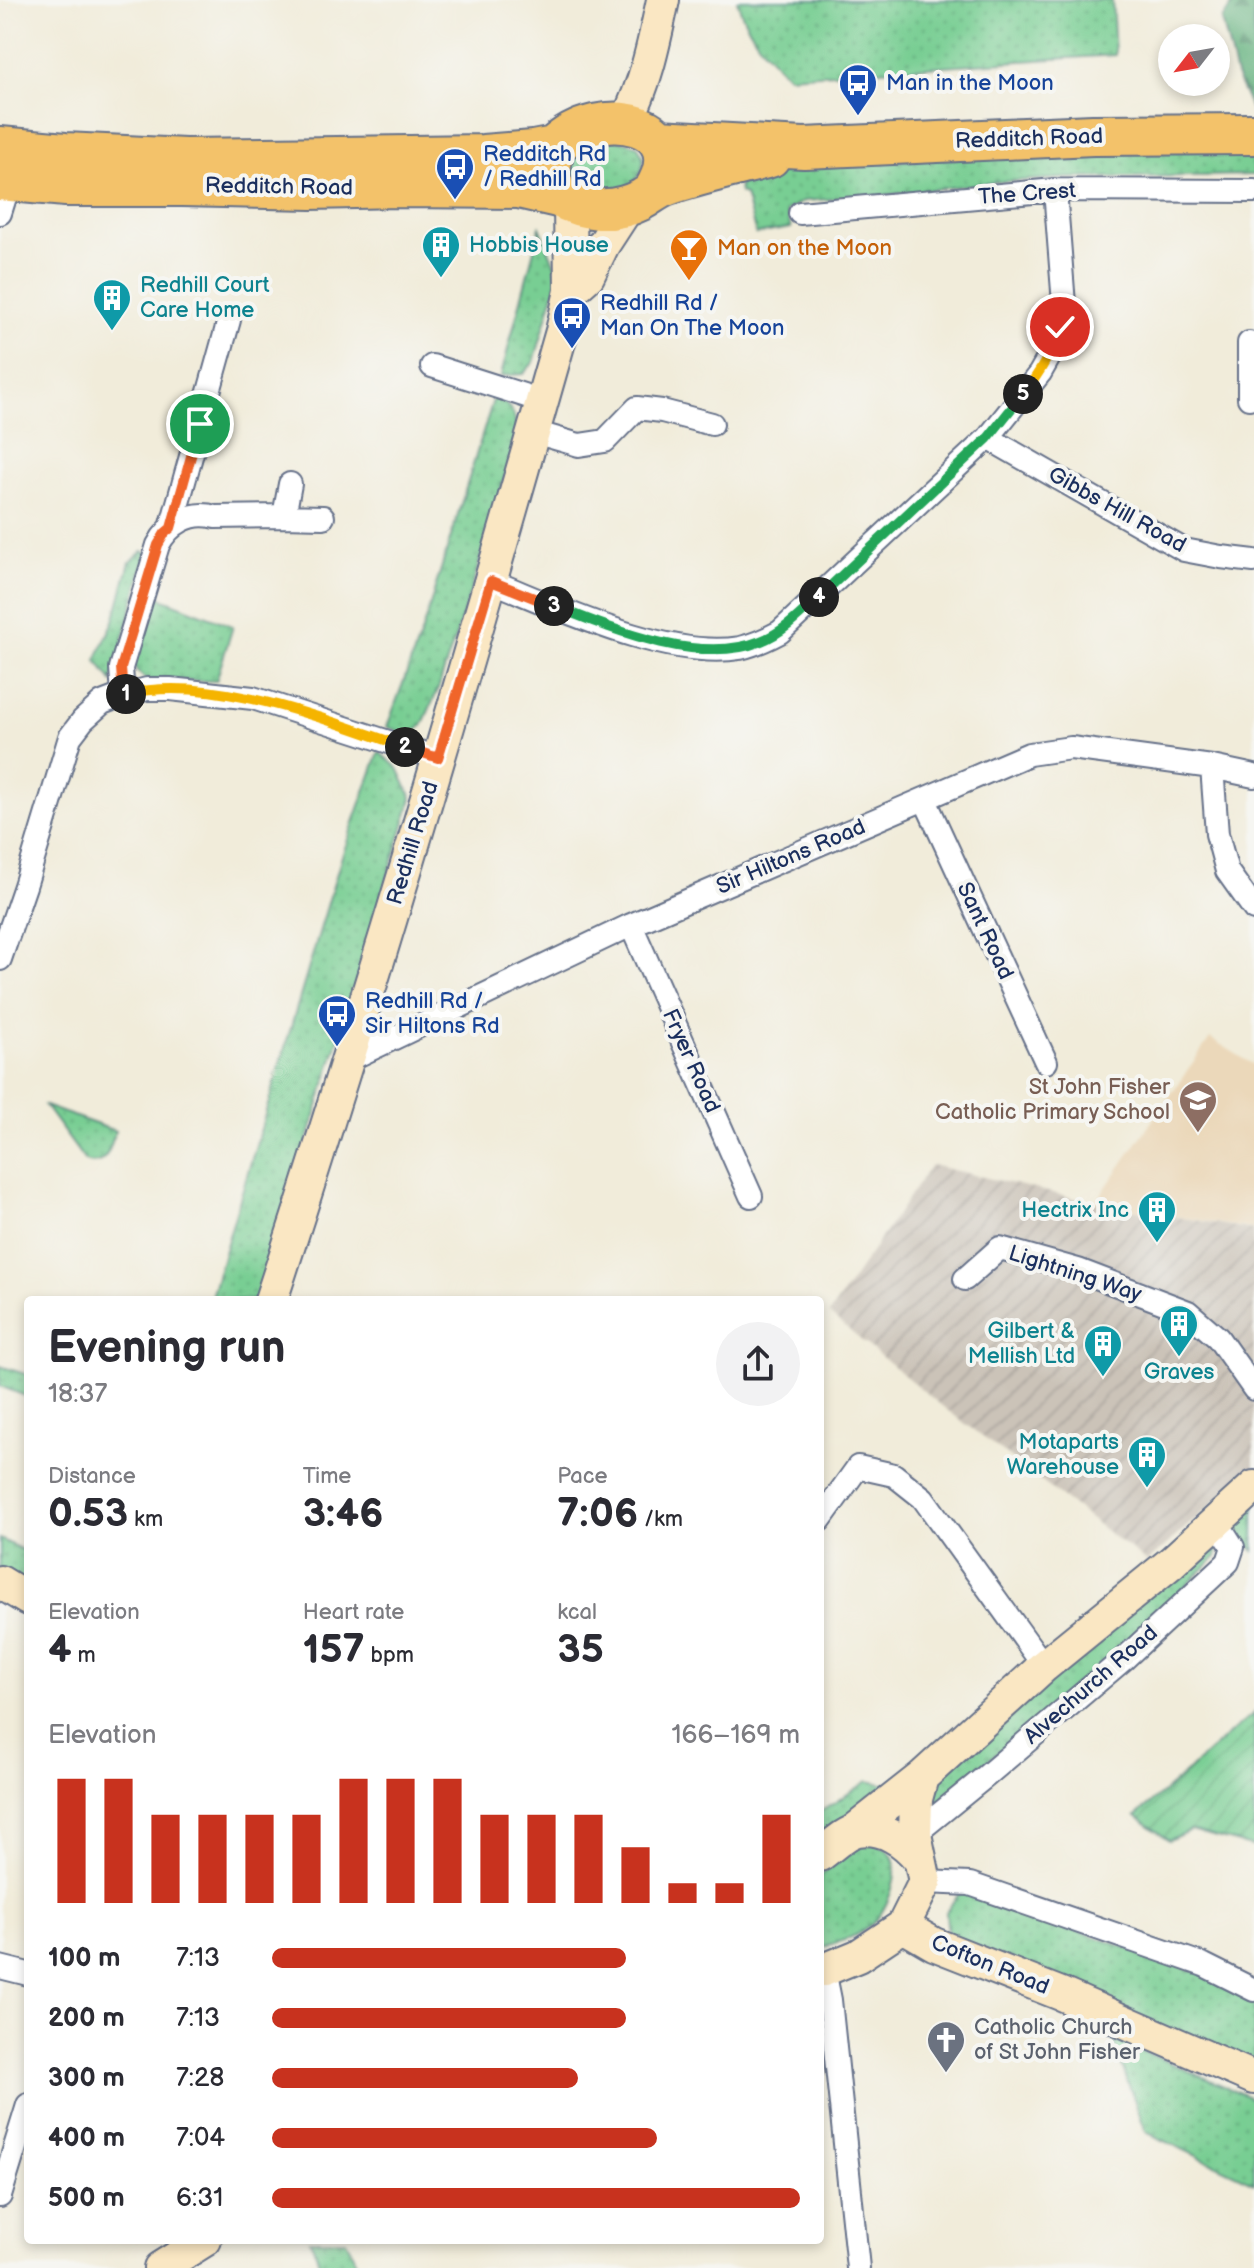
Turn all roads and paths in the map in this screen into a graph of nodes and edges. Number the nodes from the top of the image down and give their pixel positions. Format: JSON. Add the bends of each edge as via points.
{"nodes":[{"id":1,"x":663,"y":0,"type":"edge"},
{"id":2,"x":642,"y":131,"type":"junction"},
{"id":3,"x":1254,"y":134,"type":"edge"},
{"id":4,"x":554,"y":147,"type":"junction"},
{"id":5,"x":804,"y":148,"type":"junction"},
{"id":6,"x":3,"y":180,"type":"edge"},
{"id":7,"x":1055,"y":190,"type":"junction"},
{"id":8,"x":1254,"y":191,"type":"edge"},
{"id":9,"x":641,"y":199,"type":"junction"},
{"id":10,"x":564,"y":200,"type":"junction"},
{"id":11,"x":800,"y":213,"type":"dead end"},
{"id":12,"x":571,"y":291,"type":"junction"},
{"id":13,"x":229,"y":320,"type":"dead end"},
{"id":14,"x":1249,"y":343,"type":"dead end"},
{"id":15,"x":432,"y":366,"type":"dead end"},
{"id":16,"x":1252,"y":371,"type":"edge"},
{"id":17,"x":1249,"y":398,"type":"dead end"},
{"id":18,"x":542,"y":401,"type":"junction"},
{"id":19,"x":712,"y":424,"type":"dead end"},
{"id":20,"x":534,"y":432,"type":"junction"},
{"id":21,"x":988,"y":438,"type":"junction"},
{"id":22,"x":290,"y":484,"type":"dead end"},
{"id":23,"x":284,"y":516,"type":"junction"},
{"id":24,"x":323,"y":517,"type":"dead end"},
{"id":25,"x":171,"y":528,"type":"junction"},
{"id":26,"x":1254,"y":561,"type":"edge"},
{"id":27,"x":491,"y":581,"type":"junction"},
{"id":28,"x":123,"y":695,"type":"junction"},
{"id":29,"x":438,"y":758,"type":"junction"},
{"id":30,"x":1212,"y":767,"type":"junction"},
{"id":31,"x":1254,"y":776,"type":"edge"},
{"id":32,"x":925,"y":800,"type":"junction"},
{"id":33,"x":1254,"y":909,"type":"edge"},
{"id":34,"x":631,"y":925,"type":"junction"},
{"id":35,"x":0,"y":959,"type":"edge"},
{"id":36,"x":348,"y":1060,"type":"junction"},
{"id":37,"x":1046,"y":1062,"type":"dead end"},
{"id":38,"x":751,"y":1196,"type":"dead end"},
{"id":39,"x":965,"y":1279,"type":"dead end"},
{"id":40,"x":272,"y":1296,"type":"edge"},
{"id":41,"x":1254,"y":1389,"type":"edge"},
{"id":42,"x":1254,"y":1487,"type":"edge"},
{"id":43,"x":824,"y":1514,"type":"edge"},
{"id":44,"x":1217,"y":1522,"type":"junction"},
{"id":45,"x":0,"y":1582,"type":"edge"},
{"id":46,"x":24,"y":1597,"type":"edge"},
{"id":47,"x":1044,"y":1666,"type":"junction"},
{"id":48,"x":922,"y":1777,"type":"junction"},
{"id":49,"x":855,"y":1830,"type":"junction"},
{"id":50,"x":824,"y":1852,"type":"edge"},
{"id":51,"x":920,"y":1858,"type":"junction"},
{"id":52,"x":903,"y":1926,"type":"junction"},
{"id":53,"x":0,"y":1967,"type":"edge"},
{"id":54,"x":824,"y":1968,"type":"edge"},
{"id":55,"x":24,"y":1973,"type":"edge"},
{"id":56,"x":824,"y":1977,"type":"edge"},
{"id":57,"x":1254,"y":1990,"type":"edge"},
{"id":58,"x":1254,"y":2078,"type":"edge"},
{"id":59,"x":24,"y":2118,"type":"edge"},
{"id":60,"x":0,"y":2196,"type":"edge"},
{"id":61,"x":199,"y":2244,"type":"edge"},
{"id":62,"x":160,"y":2268,"type":"edge"},
{"id":63,"x":858,"y":2268,"type":"edge"}],
"edges":[{"from":1,"to":2,"type":"street","via":[[641,92]]},
{"from":2,"to":4,"type":"highway","via":[[615,121],[594,124]]},
{"from":2,"to":5,"type":"highway","name":"Redditch Road"},
{"from":2,"to":9,"type":"highway","via":[[664,162],[660,181]]},
{"from":3,"to":5,"type":"highway","name":"Redditch Road","via":[[1093,135]]},
{"from":4,"to":6,"type":"highway","name":"Redditch Road","via":[[483,155],[200,159],[65,153]]},
{"from":4,"to":10,"type":"highway","via":[[549,176]]},
{"from":5,"to":9,"type":"highway","name":"Redditch Road","via":[[676,182]]},
{"from":6,"to":10,"type":"highway","name":"Redditch Road","via":[[66,186],[492,187]]},
{"from":7,"to":8,"type":"street","name":"The Crest"},
{"from":7,"to":11,"type":"street","name":"The Crest"},
{"from":7,"to":21,"type":"street","via":[[1064,304],[1060,327],[1040,373]]},
{"from":9,"to":10,"type":"highway","via":[[599,209]]},
{"from":9,"to":12,"type":"street","name":"Redhill Road","via":[[603,245],[588,276]]},
{"from":10,"to":12,"type":"street","name":"Redhill Road"},
{"from":12,"to":18,"type":"street","name":"Redhill Road"},
{"from":13,"to":25,"type":"street"},
{"from":14,"to":16,"type":"street"},
{"from":15,"to":18,"type":"street"},
{"from":16,"to":17,"type":"street"},
{"from":18,"to":20,"type":"street","name":"Redhill Road"},
{"from":19,"to":20,"type":"street","via":[[690,411],[637,408],[605,441],[579,445]]},
{"from":20,"to":27,"type":"street","name":"Redhill Road"},
{"from":21,"to":26,"type":"street","name":"Gibbs Hill Road","via":[[1184,550]]},
{"from":21,"to":27,"type":"street","via":[[780,632],[742,647],[689,647],[637,637]]},
{"from":22,"to":23,"type":"street"},
{"from":23,"to":24,"type":"street"},
{"from":23,"to":25,"type":"street","via":[[205,514]]},
{"from":25,"to":28,"type":"street","via":[[158,545],[121,668]]},
{"from":27,"to":29,"type":"street","name":"Redhill Road"},
{"from":28,"to":29,"type":"street","via":[[170,689],[253,698]]},
{"from":28,"to":35,"type":"street","via":[[102,703],[70,737]]},
{"from":29,"to":36,"type":"street","name":"Redhill Road"},
{"from":30,"to":31,"type":"street","name":"Sir Hiltons Road"},
{"from":30,"to":32,"type":"street","name":"Sir Hiltons Road","via":[[1052,749]]},
{"from":30,"to":33,"type":"street","via":[[1217,834],[1227,871]]},
{"from":32,"to":34,"type":"street","name":"Sir Hiltons Road"},
{"from":32,"to":37,"type":"street","name":"Sant Road"},
{"from":34,"to":36,"type":"street","name":"Sir Hiltons Road"},
{"from":34,"to":38,"type":"street","name":"Fryer Road"},
{"from":36,"to":40,"type":"street","name":"Redhill Road"},
{"from":39,"to":41,"type":"street","name":"Lightning Way","via":[[1000,1248],[1078,1270],[1188,1312],[1218,1338]]},
{"from":42,"to":44,"type":"street","name":"Alvechurch Road"},
{"from":43,"to":47,"type":"street","via":[[858,1467],[894,1475],[923,1498]]},
{"from":44,"to":47,"type":"street","name":"Alvechurch Road"},
{"from":44,"to":51,"type":"street","name":"Alvechurch Road","via":[[1233,1547],[1228,1562],[985,1777]]},
{"from":45,"to":46,"type":"street"},
{"from":47,"to":48,"type":"street","name":"Alvechurch Road"},
{"from":48,"to":49,"type":"street","name":"Alvechurch Road"},
{"from":48,"to":51,"type":"street","via":[[915,1807]]},
{"from":49,"to":50,"type":"street","name":"Alvechurch Road"},
{"from":49,"to":51,"type":"street","via":[[893,1836]]},
{"from":51,"to":52,"type":"street"},
{"from":51,"to":57,"type":"street","via":[[970,1884],[1204,1965]]},
{"from":52,"to":54,"type":"street","via":[[858,1956]]},
{"from":52,"to":58,"type":"street","name":"Cofton Road","via":[[934,1944]]},
{"from":53,"to":55,"type":"street"},
{"from":56,"to":63,"type":"street"},
{"from":59,"to":60,"type":"street"},
{"from":61,"to":62,"type":"street"}]}
